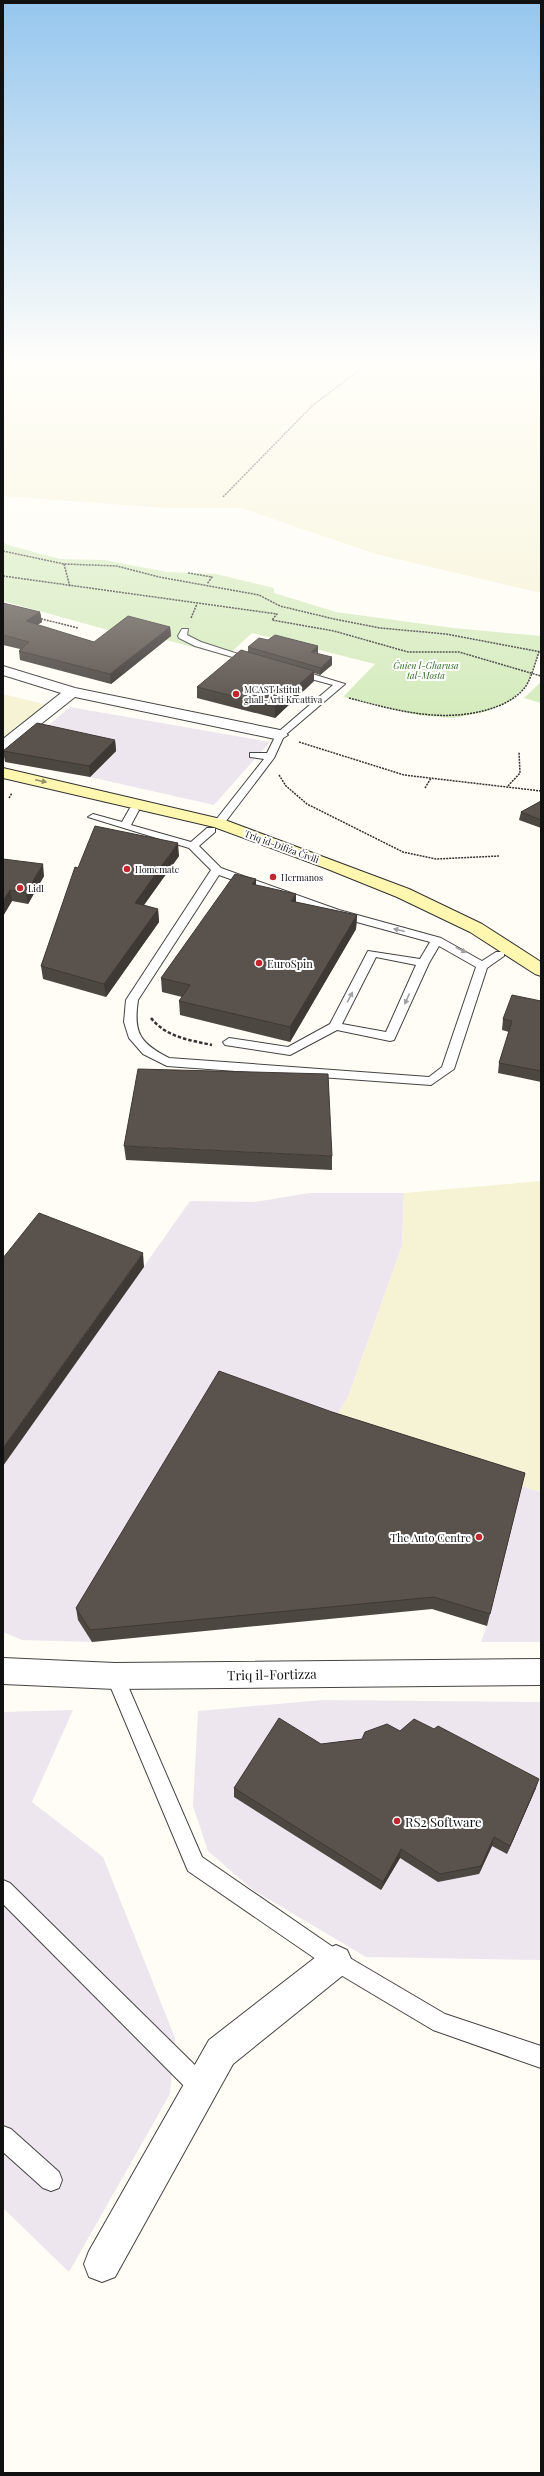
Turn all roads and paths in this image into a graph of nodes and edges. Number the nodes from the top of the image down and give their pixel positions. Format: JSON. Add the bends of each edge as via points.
{"nodes":[{"id":1,"x":238,"y":482,"type":"edge"},
{"id":2,"x":223,"y":497,"type":"dead end"},
{"id":3,"x":3,"y":551,"type":"edge"},
{"id":4,"x":64,"y":564,"type":"junction"},
{"id":5,"x":188,"y":574,"type":"dead end"},
{"id":6,"x":3,"y":576,"type":"edge"},
{"id":7,"x":206,"y":584,"type":"junction"},
{"id":8,"x":70,"y":587,"type":"junction"},
{"id":9,"x":33,"y":616,"type":"edge"},
{"id":10,"x":78,"y":628,"type":"dead end"},
{"id":11,"x":185,"y":631,"type":"dead end"},
{"id":12,"x":540,"y":652,"type":"edge"},
{"id":13,"x":265,"y":663,"type":"edge"},
{"id":14,"x":288,"y":669,"type":"edge"},
{"id":15,"x":3,"y":670,"type":"edge"},
{"id":16,"x":530,"y":673,"type":"junction"},
{"id":17,"x":541,"y":676,"type":"edge"},
{"id":18,"x":72,"y":692,"type":"junction"},
{"id":19,"x":330,"y":693,"type":"junction"},
{"id":20,"x":280,"y":735,"type":"junction"},
{"id":21,"x":3,"y":747,"type":"edge"},
{"id":22,"x":519,"y":752,"type":"dead end"},
{"id":23,"x":253,"y":754,"type":"dead end"},
{"id":24,"x":271,"y":756,"type":"junction"},
{"id":25,"x":3,"y":773,"type":"edge"},
{"id":26,"x":431,"y":778,"type":"junction"},
{"id":27,"x":508,"y":787,"type":"junction"},
{"id":28,"x":3,"y":788,"type":"edge"},
{"id":29,"x":425,"y":788,"type":"dead end"},
{"id":30,"x":541,"y":791,"type":"edge"},
{"id":31,"x":134,"y":810,"type":"junction"},
{"id":32,"x":92,"y":817,"type":"dead end"},
{"id":33,"x":126,"y":825,"type":"junction"},
{"id":34,"x":215,"y":827,"type":"junction"},
{"id":35,"x":193,"y":846,"type":"junction"},
{"id":36,"x":499,"y":856,"type":"dead end"},
{"id":37,"x":217,"y":870,"type":"junction"},
{"id":38,"x":437,"y":940,"type":"junction"},
{"id":39,"x":500,"y":954,"type":"junction"},
{"id":40,"x":423,"y":964,"type":"junction"},
{"id":41,"x":482,"y":966,"type":"junction"},
{"id":42,"x":541,"y":970,"type":"edge"},
{"id":43,"x":541,"y":978,"type":"edge"},
{"id":44,"x":149,"y":1015,"type":"dead end"},
{"id":45,"x":335,"y":1026,"type":"junction"},
{"id":46,"x":229,"y":1042,"type":"dead end"},
{"id":47,"x":215,"y":1045,"type":"dead end"},
{"id":48,"x":3,"y":1671,"type":"edge"},
{"id":49,"x":541,"y":1672,"type":"edge"},
{"id":50,"x":115,"y":1676,"type":"junction"},
{"id":51,"x":3,"y":1890,"type":"edge"},
{"id":52,"x":336,"y":1961,"type":"junction"},
{"id":53,"x":541,"y":2057,"type":"edge"},
{"id":54,"x":202,"y":2087,"type":"junction"},
{"id":55,"x":3,"y":2137,"type":"edge"},
{"id":56,"x":51,"y":2180,"type":"dead end"},
{"id":57,"x":102,"y":2264,"type":"dead end"}],
"edges":[{"from":1,"to":2,"type":"path"},
{"from":3,"to":4,"type":"path"},
{"from":4,"to":7,"type":"path","via":[[117,566],[159,577]]},
{"from":4,"to":8,"type":"path"},
{"from":5,"to":7,"type":"path","via":[[212,577]]},
{"from":6,"to":8,"type":"path"},
{"from":7,"to":12,"type":"path","via":[[260,595],[280,606],[334,619],[380,628],[446,634]]},
{"from":8,"to":16,"type":"path","via":[[277,614],[272,620],[334,631],[408,652],[459,652]]},
{"from":9,"to":10,"type":"path"},
{"from":11,"to":13,"type":"lane","via":[[182,636],[198,644]]},
{"from":12,"to":16,"type":"path"},
{"from":14,"to":19,"type":"lane","via":[[340,684]]},
{"from":15,"to":18,"type":"street"},
{"from":16,"to":17,"type":"path"},
{"from":16,"to":19,"type":"path","via":[[526,686],[510,701],[484,712],[453,718],[418,715]]},
{"from":18,"to":20,"type":"street"},
{"from":18,"to":21,"type":"street"},
{"from":19,"to":20,"type":"lane"},
{"from":20,"to":24,"type":"lane"},
{"from":20,"to":26,"type":"path","via":[[404,775]]},
{"from":22,"to":27,"type":"path","via":[[520,773]]},
{"from":23,"to":24,"type":"lane"},
{"from":24,"to":34,"type":"lane"},
{"from":24,"to":36,"type":"path","via":[[285,786],[322,814],[370,835],[386,846],[417,856],[469,859]]},
{"from":25,"to":34,"type":"main road","name":"Triq id-Difiża Ċivili","one_way":true},
{"from":26,"to":27,"type":"path"},
{"from":26,"to":29,"type":"path"},
{"from":27,"to":30,"type":"path"},
{"from":28,"to":31,"type":"main road","name":"Triq id-Difiża Ċivili"},
{"from":31,"to":33,"type":"lane"},
{"from":31,"to":34,"type":"main road","name":"Triq id-Difiża Ċivili"},
{"from":32,"to":33,"type":"lane"},
{"from":33,"to":35,"type":"lane"},
{"from":34,"to":35,"type":"lane"},
{"from":34,"to":39,"type":"main road","name":"Triq id-Difiża Ċivili","via":[[468,933]]},
{"from":34,"to":42,"type":"main road","name":"Triq id-Difiża Ċivili","via":[[331,864],[403,893],[476,928]]},
{"from":35,"to":37,"type":"lane"},
{"from":38,"to":37,"type":"lane","one_way":true,"via":[[351,918]]},
{"from":37,"to":41,"type":"lane","via":[[132,1000],[128,1018],[132,1035],[147,1052],[167,1062],[431,1081],[448,1069]]},
{"from":38,"to":40,"type":"lane"},
{"from":38,"to":41,"type":"lane","one_way":true,"via":[[465,952]]},
{"from":39,"to":41,"type":"lane"},
{"from":39,"to":43,"type":"main road","name":"Triq id-Difiża Ċivili"},
{"from":45,"to":40,"type":"lane","one_way":true,"via":[[372,953]]},
{"from":40,"to":45,"type":"lane","one_way":true,"via":[[390,1037]]},
{"from":44,"to":47,"type":"path","via":[[156,1026],[177,1037]]},
{"from":45,"to":46,"type":"lane","via":[[290,1051]]},
{"from":48,"to":50,"type":"street","name":"Triq il-Fortizza"},
{"from":49,"to":50,"type":"street","name":"Triq il-Fortizza"},
{"from":50,"to":52,"type":"lane","via":[[195,1864]]},
{"from":51,"to":54,"type":"lane"},
{"from":52,"to":53,"type":"lane","via":[[440,2023]]},
{"from":52,"to":54,"type":"street","via":[[221,2052]]},
{"from":54,"to":57,"type":"street"},
{"from":55,"to":56,"type":"lane"}]}
